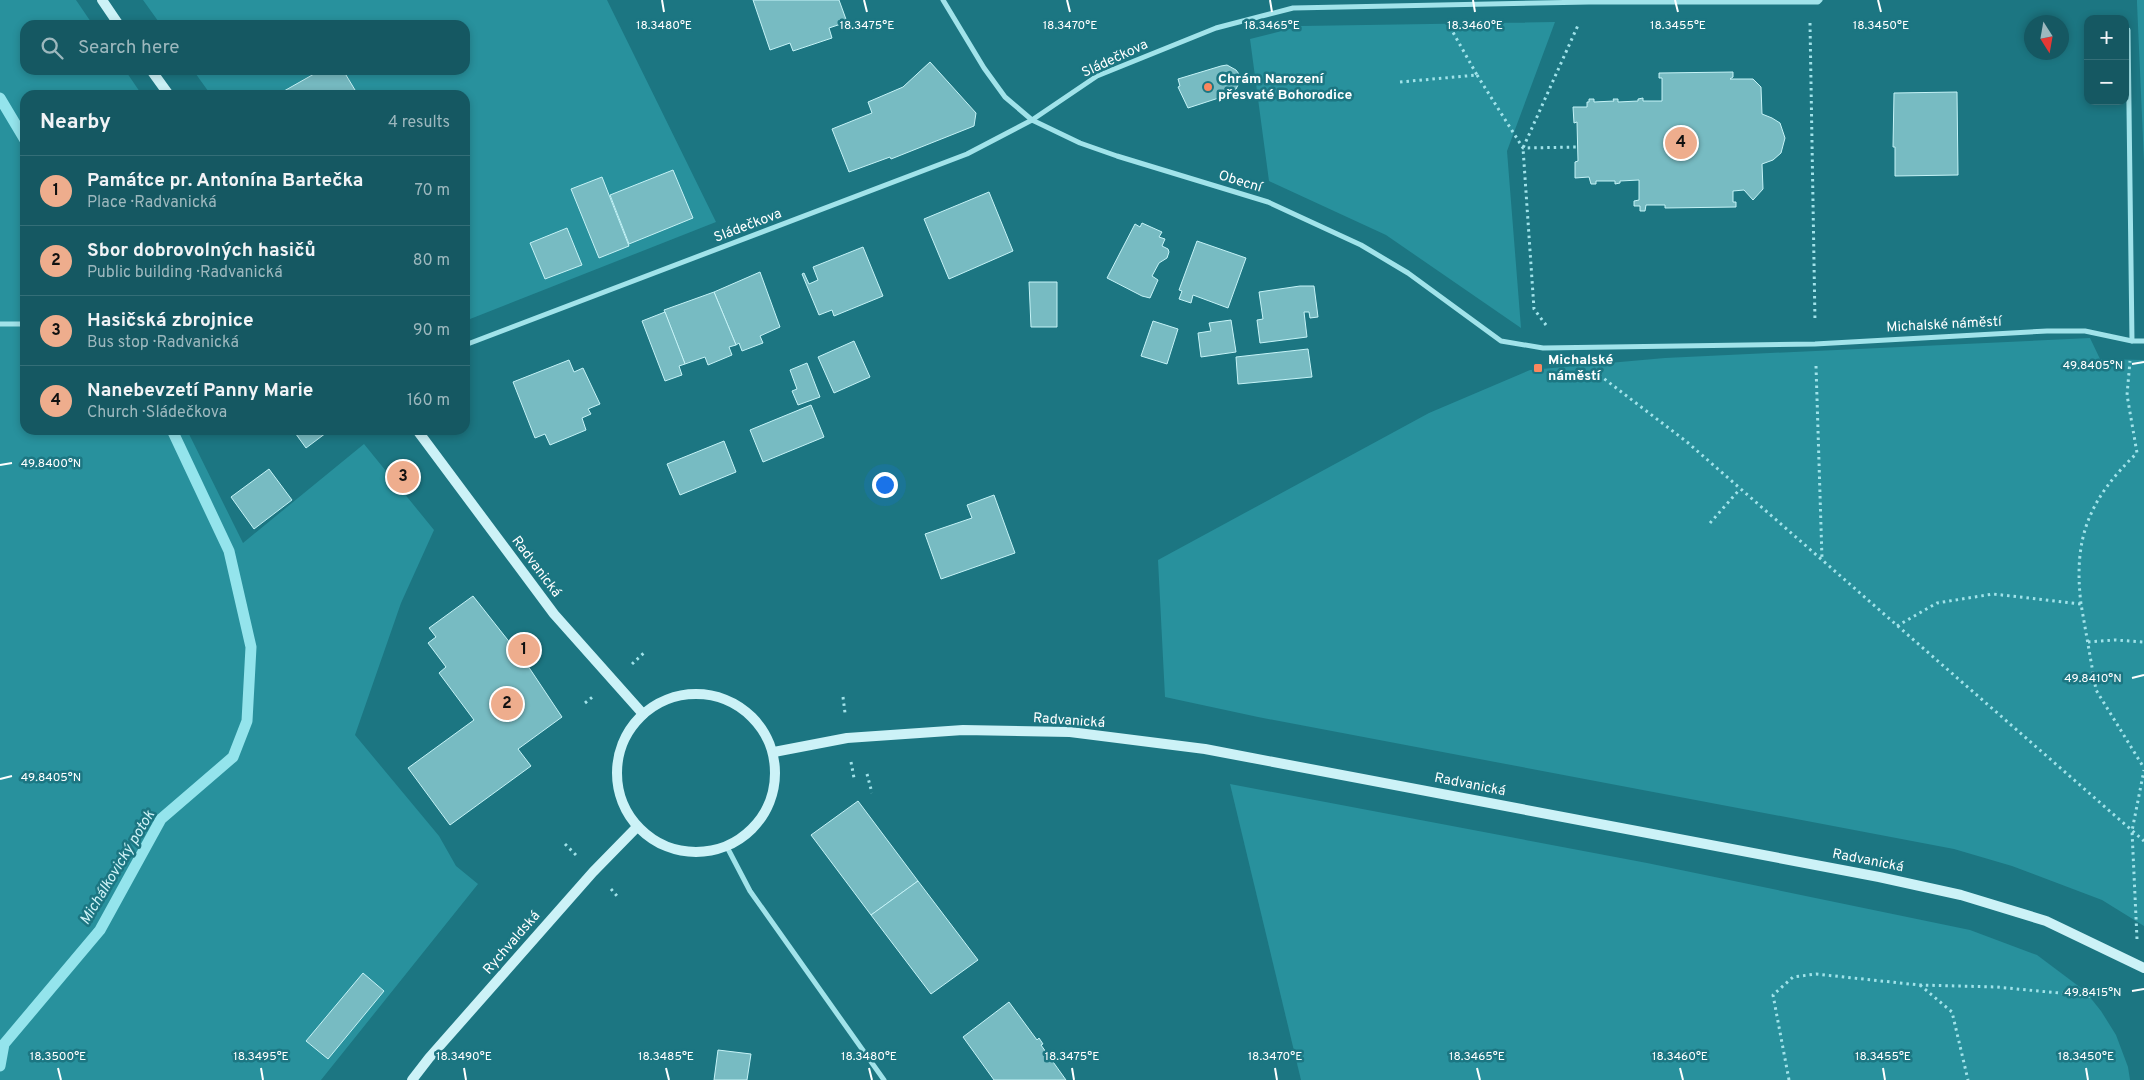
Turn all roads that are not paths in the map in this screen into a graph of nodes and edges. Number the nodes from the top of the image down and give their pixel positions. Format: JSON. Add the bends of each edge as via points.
{"nodes":[{"id":1,"x":102,"y":0,"type":"edge"},
{"id":2,"x":943,"y":0,"type":"edge"},
{"id":3,"x":1589,"y":1,"type":"edge"},
{"id":4,"x":1819,"y":1,"type":"edge"},
{"id":5,"x":116,"y":20,"type":"edge"},
{"id":6,"x":2128,"y":60,"type":"edge"},
{"id":7,"x":155,"y":75,"type":"edge"},
{"id":8,"x":166,"y":90,"type":"edge"},
{"id":9,"x":1032,"y":120,"type":"junction"},
{"id":10,"x":0,"y":324,"type":"edge"},
{"id":11,"x":20,"y":324,"type":"edge"},
{"id":12,"x":2132,"y":341,"type":"junction"},
{"id":13,"x":2144,"y":341,"type":"edge"},
{"id":14,"x":470,"y":344,"type":"edge"},
{"id":15,"x":1563,"y":348,"type":"joint"},
{"id":16,"x":421,"y":435,"type":"edge"},
{"id":17,"x":643,"y":714,"type":"junction"},
{"id":18,"x":774,"y":752,"type":"junction"},
{"id":19,"x":637,"y":827,"type":"junction"},
{"id":20,"x":727,"y":847,"type":"junction"},
{"id":21,"x":2141,"y":966,"type":"edge"},
{"id":22,"x":412,"y":1080,"type":"edge"},
{"id":23,"x":884,"y":1080,"type":"edge"}],
"edges":[{"from":1,"to":5,"type":"street"},
{"from":2,"to":9,"type":"street","name":"Obecní","via":[[1005,97]]},
{"from":3,"to":4,"type":"street","name":"Sládečkova"},
{"from":3,"to":9,"type":"street","name":"Sládečkova","via":[[1293,8],[1216,28],[1097,76]]},
{"from":6,"to":12,"type":"street"},
{"from":7,"to":8,"type":"street"},
{"from":9,"to":14,"type":"street","name":"Sládečkova","via":[[967,154]]},
{"from":9,"to":15,"type":"street","name":"Obecní","via":[[1117,156],[1268,202],[1360,245],[1408,273],[1501,341]]},
{"from":10,"to":11,"type":"street"},
{"from":12,"to":13,"type":"street","name":"Michalské náměstí"},
{"from":12,"to":15,"type":"street","name":"Michalské náměstí","via":[[2085,331],[2047,331],[1815,344]]},
{"from":16,"to":17,"type":"street","name":"Radvanická","via":[[554,614]]},
{"from":17,"to":18,"type":"street","via":[[670,698],[695,694],[720,697],[742,708],[761,726]]},
{"from":17,"to":19,"type":"street","via":[[632,725],[622,744],[617,766],[617,788],[624,808]]},
{"from":18,"to":20,"type":"street","via":[[776,778],[769,807],[752,831]]},
{"from":18,"to":21,"type":"street","name":"Radvanická","via":[[846,738],[962,730],[1070,732],[1205,749],[1961,895],[2046,922]]},
{"from":19,"to":20,"type":"street","via":[[656,842],[679,851],[703,853]]},
{"from":19,"to":22,"type":"street","name":"Rychvaldská","via":[[593,872]]},
{"from":20,"to":23,"type":"street","via":[[750,891]]}]}
